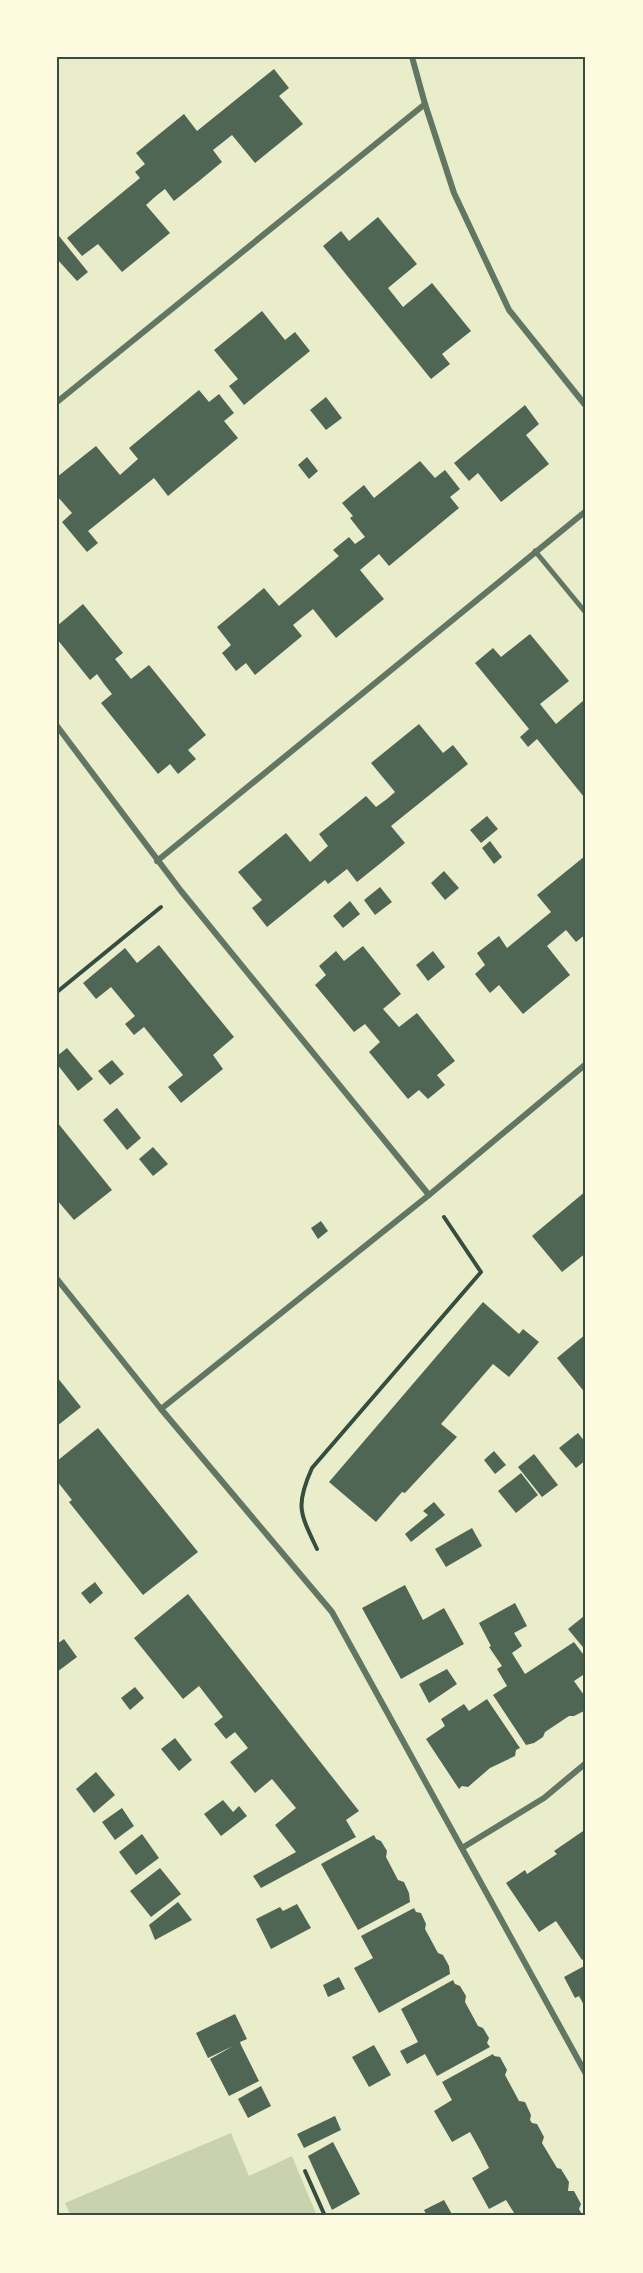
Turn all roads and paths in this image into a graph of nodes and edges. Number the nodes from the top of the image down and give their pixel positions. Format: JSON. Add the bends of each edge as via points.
{"nodes":[{"id":1,"x":412,"y":57,"type":"edge"},
{"id":2,"x":424,"y":104,"type":"junction"},
{"id":3,"x":57,"y":402,"type":"edge"},
{"id":4,"x":586,"y":406,"type":"edge"},
{"id":5,"x":586,"y":511,"type":"edge"},
{"id":6,"x":535,"y":551,"type":"junction"},
{"id":7,"x":586,"y":614,"type":"edge"},
{"id":8,"x":57,"y":726,"type":"edge"},
{"id":9,"x":157,"y":861,"type":"junction"},
{"id":10,"x":181,"y":891,"type":"junction"},
{"id":11,"x":57,"y":992,"type":"edge"},
{"id":12,"x":586,"y":1064,"type":"edge"},
{"id":13,"x":429,"y":1195,"type":"junction"},
{"id":14,"x":57,"y":1279,"type":"edge"},
{"id":15,"x":161,"y":1408,"type":"junction"},
{"id":16,"x":322,"y":1557,"type":"dead end"},
{"id":17,"x":586,"y":1763,"type":"edge"},
{"id":18,"x":462,"y":1848,"type":"junction"},
{"id":19,"x":586,"y":2074,"type":"edge"},
{"id":20,"x":305,"y":2171,"type":"dead end"},
{"id":21,"x":325,"y":2216,"type":"edge"}],
"edges":[{"from":1,"to":2,"type":"street"},
{"from":2,"to":3,"type":"street"},
{"from":2,"to":4,"type":"street","via":[[454,194],[509,310]]},
{"from":5,"to":6,"type":"street"},
{"from":6,"to":7,"type":"street"},
{"from":6,"to":9,"type":"street"},
{"from":8,"to":9,"type":"street"},
{"from":9,"to":10,"type":"street"},
{"from":10,"to":11,"type":"path"},
{"from":10,"to":13,"type":"street"},
{"from":12,"to":13,"type":"street"},
{"from":13,"to":15,"type":"street"},
{"from":13,"to":16,"type":"path","via":[[482,1272],[312,1468],[301,1492],[302,1518]]},
{"from":14,"to":15,"type":"street"},
{"from":15,"to":18,"type":"street","via":[[332,1612]]},
{"from":17,"to":18,"type":"street","via":[[544,1798]]},
{"from":18,"to":19,"type":"street"},
{"from":20,"to":21,"type":"path"}]}
